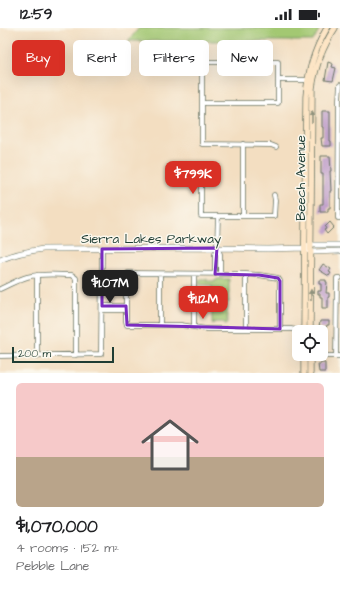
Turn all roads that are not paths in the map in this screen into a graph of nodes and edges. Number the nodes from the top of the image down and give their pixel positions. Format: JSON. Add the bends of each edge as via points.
{"nodes":[{"id":1,"x":327,"y":28,"type":"edge"},
{"id":2,"x":335,"y":28,"type":"edge"},
{"id":3,"x":278,"y":80,"type":"junction"},
{"id":4,"x":307,"y":80,"type":"junction"},
{"id":5,"x":340,"y":85,"type":"edge"},
{"id":6,"x":202,"y":103,"type":"junction"},
{"id":7,"x":339,"y":125,"type":"edge"},
{"id":8,"x":243,"y":144,"type":"junction"},
{"id":9,"x":276,"y":147,"type":"dead end"},
{"id":10,"x":339,"y":167,"type":"edge"},
{"id":11,"x":201,"y":175,"type":"dead end"},
{"id":12,"x":274,"y":195,"type":"dead end"},
{"id":13,"x":218,"y":216,"type":"junction"},
{"id":14,"x":243,"y":216,"type":"junction"},
{"id":15,"x":339,"y":218,"type":"edge"},
{"id":16,"x":340,"y":245,"type":"edge"},
{"id":17,"x":217,"y":248,"type":"junction"},
{"id":18,"x":304,"y":248,"type":"junction"},
{"id":19,"x":311,"y":248,"type":"junction"},
{"id":20,"x":102,"y":249,"type":"junction"},
{"id":21,"x":340,"y":251,"type":"edge"},
{"id":22,"x":0,"y":260,"type":"edge"},
{"id":23,"x":160,"y":274,"type":"junction"},
{"id":24,"x":194,"y":274,"type":"junction"},
{"id":25,"x":215,"y":274,"type":"junction"},
{"id":26,"x":220,"y":274,"type":"junction"},
{"id":27,"x":246,"y":274,"type":"junction"},
{"id":28,"x":37,"y":275,"type":"junction"},
{"id":29,"x":339,"y":278,"type":"edge"},
{"id":30,"x":0,"y":289,"type":"edge"},
{"id":31,"x":102,"y":308,"type":"junction"},
{"id":32,"x":126,"y":308,"type":"junction"},
{"id":33,"x":160,"y":325,"type":"junction"},
{"id":34,"x":304,"y":325,"type":"edge"},
{"id":35,"x":310,"y":325,"type":"edge"},
{"id":36,"x":194,"y":327,"type":"junction"},
{"id":37,"x":246,"y":329,"type":"junction"},
{"id":38,"x":280,"y":329,"type":"junction"},
{"id":39,"x":292,"y":329,"type":"edge"},
{"id":40,"x":76,"y":355,"type":"junction"},
{"id":41,"x":0,"y":356,"type":"edge"},
{"id":42,"x":37,"y":356,"type":"junction"},
{"id":43,"x":328,"y":356,"type":"edge"},
{"id":44,"x":338,"y":356,"type":"edge"},
{"id":45,"x":306,"y":361,"type":"edge"},
{"id":46,"x":308,"y":361,"type":"edge"},
{"id":47,"x":304,"y":373,"type":"edge"},
{"id":48,"x":310,"y":373,"type":"edge"}],
"edges":[{"from":1,"to":4,"type":"main road","name":"Beech Avenue","via":[[314,54]]},
{"from":19,"to":2,"type":"main road","name":"Beech Avenue","one_way":true,"via":[[313,80],[321,53]]},
{"from":3,"to":4,"type":"street"},
{"from":3,"to":6,"type":"street","via":[[278,103]]},
{"from":3,"to":6,"type":"street","via":[[278,62],[202,62]]},
{"from":4,"to":18,"type":"main road","name":"Beech Avenue"},
{"from":5,"to":7,"type":"street"},
{"from":6,"to":8,"type":"street","via":[[202,144]]},
{"from":7,"to":10,"type":"street"},
{"from":8,"to":9,"type":"street"},
{"from":8,"to":14,"type":"street"},
{"from":10,"to":15,"type":"street"},
{"from":11,"to":13,"type":"street","via":[[201,216]]},
{"from":12,"to":14,"type":"street","via":[[274,216]]},
{"from":13,"to":14,"type":"street"},
{"from":13,"to":17,"type":"street"},
{"from":16,"to":19,"type":"street"},
{"from":17,"to":18,"type":"street","name":"Sierra Lakes Parkway"},
{"from":17,"to":20,"type":"street","name":"Sierra Lakes Parkway"},
{"from":17,"to":25,"type":"street"},
{"from":17,"to":26,"type":"street","via":[[220,254]]},
{"from":18,"to":19,"type":"street"},
{"from":18,"to":34,"type":"main road","name":"Beech Avenue"},
{"from":19,"to":21,"type":"street"},
{"from":35,"to":19,"type":"main road","name":"Beech Avenue","one_way":true},
{"from":20,"to":22,"type":"street","name":"Sierra Lakes Parkway","via":[[35,250]]},
{"from":20,"to":31,"type":"street"},
{"from":23,"to":24,"type":"street"},
{"from":23,"to":32,"type":"street","via":[[128,273]]},
{"from":23,"to":33,"type":"street"},
{"from":24,"to":25,"type":"street"},
{"from":24,"to":36,"type":"street"},
{"from":25,"to":26,"type":"street"},
{"from":26,"to":27,"type":"street"},
{"from":27,"to":37,"type":"street"},
{"from":27,"to":38,"type":"street","via":[[260,274],[278,278],[280,281]]},
{"from":28,"to":30,"type":"street"},
{"from":28,"to":40,"type":"street","via":[[72,275],[76,278]]},
{"from":28,"to":42,"type":"street"},
{"from":29,"to":44,"type":"street"},
{"from":31,"to":32,"type":"street"},
{"from":31,"to":40,"type":"street","via":[[101,354]]},
{"from":32,"to":33,"type":"street","via":[[127,325]]},
{"from":33,"to":36,"type":"street"},
{"from":36,"to":37,"type":"street"},
{"from":37,"to":38,"type":"street"},
{"from":38,"to":39,"type":"street"},
{"from":40,"to":42,"type":"street"},
{"from":41,"to":42,"type":"street"},
{"from":43,"to":44,"type":"street"},
{"from":45,"to":47,"type":"main road"},
{"from":46,"to":48,"type":"main road"}]}
